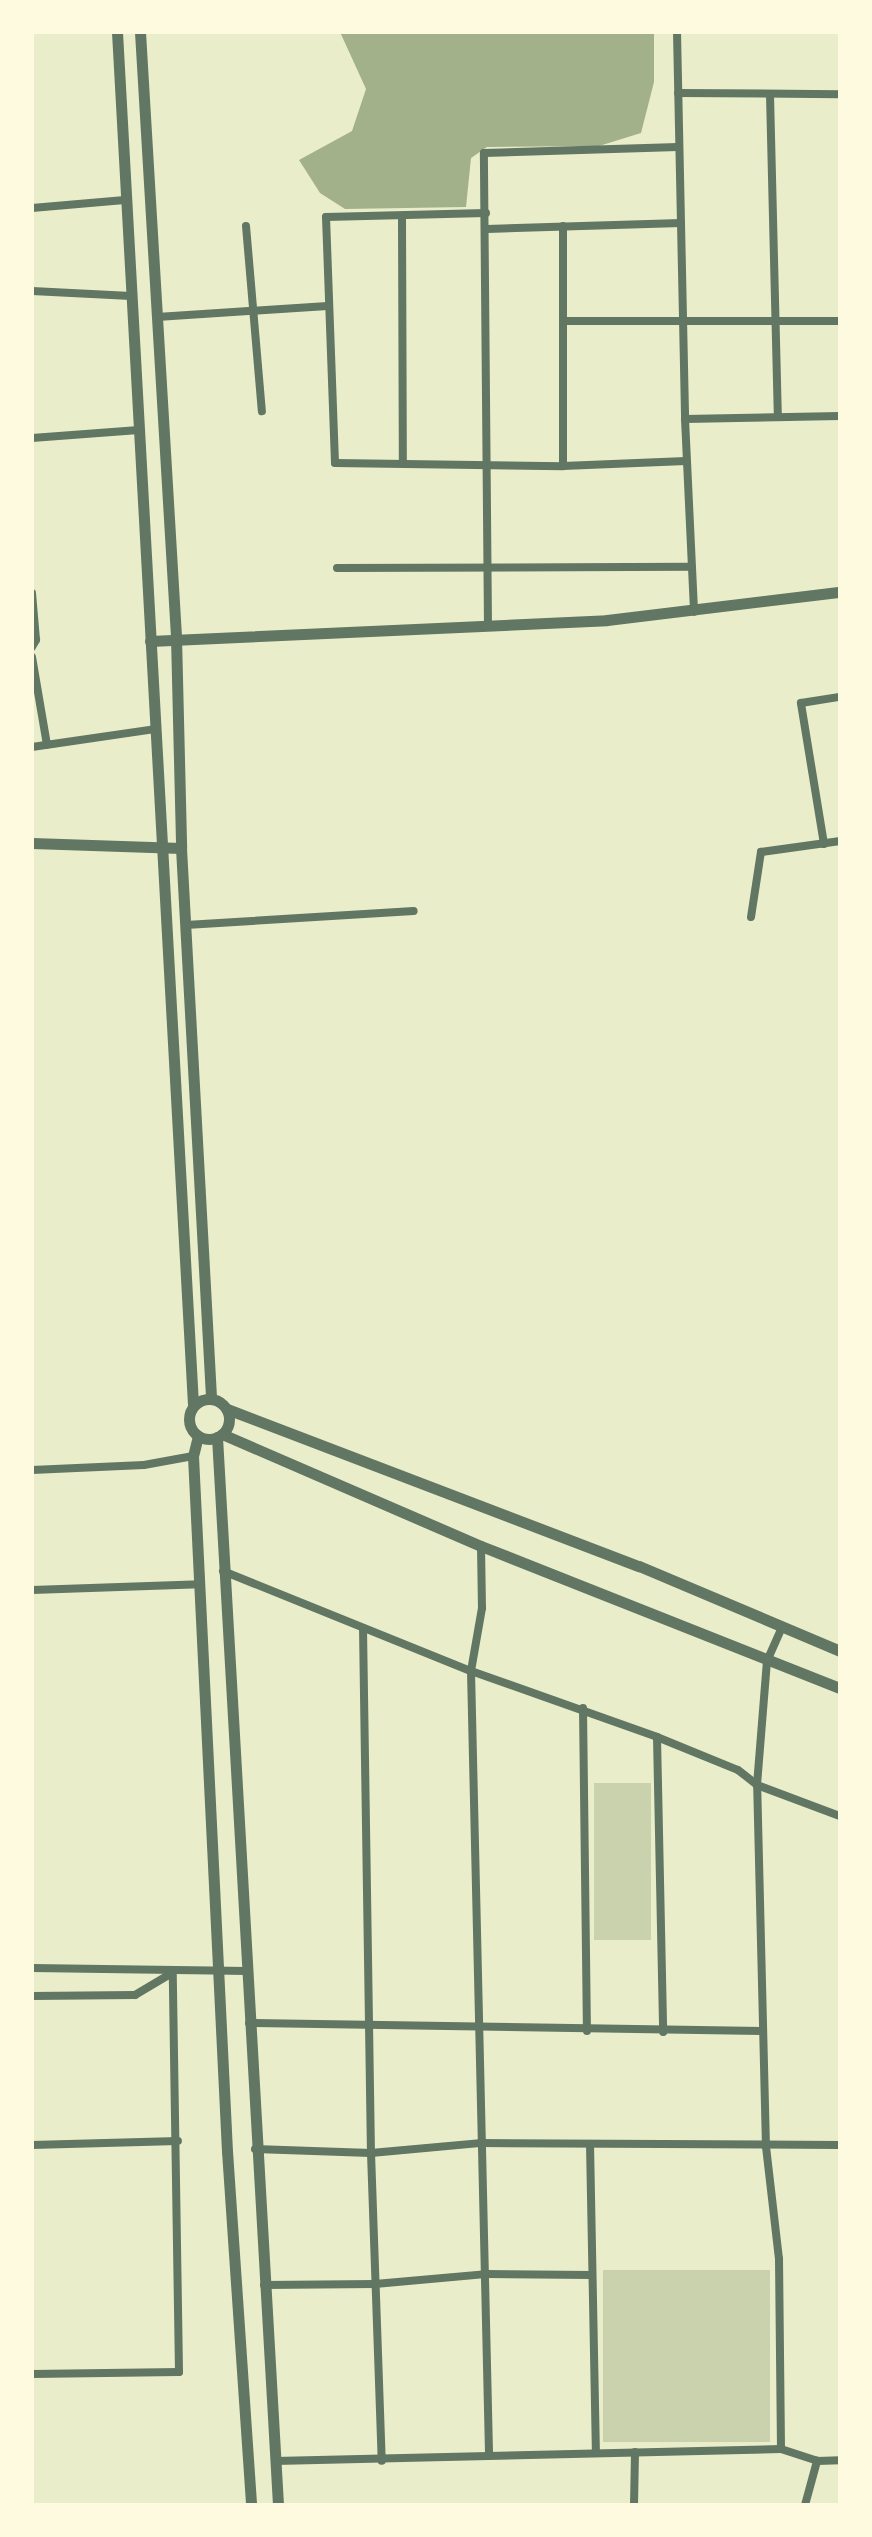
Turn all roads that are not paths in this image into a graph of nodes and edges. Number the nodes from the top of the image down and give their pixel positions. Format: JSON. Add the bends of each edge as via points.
{"nodes":[{"id":1,"x":117,"y":32,"type":"edge"},
{"id":2,"x":140,"y":32,"type":"edge"},
{"id":3,"x":677,"y":32,"type":"edge"},
{"id":4,"x":678,"y":93,"type":"junction"},
{"id":5,"x":840,"y":94,"type":"edge"},
{"id":6,"x":770,"y":95,"type":"junction"},
{"id":7,"x":678,"y":147,"type":"junction"},
{"id":8,"x":125,"y":200,"type":"junction"},
{"id":9,"x":32,"y":208,"type":"edge"},
{"id":10,"x":486,"y":213,"type":"junction"},
{"id":11,"x":402,"y":218,"type":"junction"},
{"id":12,"x":681,"y":223,"type":"junction"},
{"id":13,"x":246,"y":226,"type":"dead end"},
{"id":14,"x":563,"y":226,"type":"junction"},
{"id":15,"x":487,"y":229,"type":"junction"},
{"id":16,"x":32,"y":291,"type":"edge"},
{"id":17,"x":131,"y":296,"type":"junction"},
{"id":18,"x":328,"y":306,"type":"junction"},
{"id":19,"x":254,"y":310,"type":"junction"},
{"id":20,"x":157,"y":317,"type":"junction"},
{"id":21,"x":563,"y":321,"type":"junction"},
{"id":22,"x":684,"y":321,"type":"junction"},
{"id":23,"x":775,"y":321,"type":"junction"},
{"id":24,"x":840,"y":321,"type":"edge"},
{"id":25,"x":262,"y":411,"type":"dead end"},
{"id":26,"x":840,"y":416,"type":"edge"},
{"id":27,"x":778,"y":417,"type":"junction"},
{"id":28,"x":685,"y":419,"type":"junction"},
{"id":29,"x":139,"y":430,"type":"junction"},
{"id":30,"x":32,"y":438,"type":"edge"},
{"id":31,"x":686,"y":461,"type":"junction"},
{"id":32,"x":403,"y":462,"type":"junction"},
{"id":33,"x":485,"y":465,"type":"junction"},
{"id":34,"x":563,"y":466,"type":"junction"},
{"id":35,"x":487,"y":567,"type":"junction"},
{"id":36,"x":691,"y":567,"type":"junction"},
{"id":37,"x":337,"y":568,"type":"dead end"},
{"id":38,"x":840,"y":592,"type":"edge"},
{"id":39,"x":32,"y":593,"type":"edge"},
{"id":40,"x":694,"y":612,"type":"junction"},
{"id":41,"x":488,"y":627,"type":"junction"},
{"id":42,"x":176,"y":637,"type":"junction"},
{"id":43,"x":150,"y":641,"type":"junction"},
{"id":44,"x":32,"y":647,"type":"edge"},
{"id":45,"x":32,"y":657,"type":"edge"},
{"id":46,"x":840,"y":697,"type":"edge"},
{"id":47,"x":155,"y":729,"type":"junction"},
{"id":48,"x":47,"y":745,"type":"junction"},
{"id":49,"x":32,"y":747,"type":"edge"},
{"id":50,"x":840,"y":841,"type":"edge"},
{"id":51,"x":32,"y":843,"type":"edge"},
{"id":52,"x":824,"y":844,"type":"junction"},
{"id":53,"x":159,"y":847,"type":"junction"},
{"id":54,"x":181,"y":848,"type":"junction"},
{"id":55,"x":414,"y":911,"type":"dead end"},
{"id":56,"x":751,"y":917,"type":"dead end"},
{"id":57,"x":186,"y":925,"type":"junction"},
{"id":58,"x":211,"y":1397,"type":"junction"},
{"id":59,"x":193,"y":1406,"type":"junction"},
{"id":60,"x":227,"y":1409,"type":"junction"},
{"id":61,"x":198,"y":1436,"type":"junction"},
{"id":62,"x":220,"y":1436,"type":"junction"},
{"id":63,"x":193,"y":1456,"type":"junction"},
{"id":64,"x":32,"y":1470,"type":"edge"},
{"id":65,"x":481,"y":1546,"type":"junction"},
{"id":66,"x":223,"y":1571,"type":"junction"},
{"id":67,"x":200,"y":1584,"type":"junction"},
{"id":68,"x":32,"y":1590,"type":"edge"},
{"id":69,"x":363,"y":1628,"type":"junction"},
{"id":70,"x":781,"y":1630,"type":"junction"},
{"id":71,"x":840,"y":1651,"type":"edge"},
{"id":72,"x":767,"y":1661,"type":"junction"},
{"id":73,"x":471,"y":1671,"type":"junction"},
{"id":74,"x":840,"y":1688,"type":"edge"},
{"id":75,"x":583,"y":1708,"type":"junction"},
{"id":76,"x":657,"y":1737,"type":"junction"},
{"id":77,"x":757,"y":1785,"type":"junction"},
{"id":78,"x":840,"y":1816,"type":"edge"},
{"id":79,"x":32,"y":1968,"type":"edge"},
{"id":80,"x":247,"y":1971,"type":"junction"},
{"id":81,"x":219,"y":1972,"type":"junction"},
{"id":82,"x":173,"y":1973,"type":"junction"},
{"id":83,"x":32,"y":1996,"type":"edge"},
{"id":84,"x":249,"y":2023,"type":"junction"},
{"id":85,"x":369,"y":2026,"type":"junction"},
{"id":86,"x":479,"y":2029,"type":"junction"},
{"id":87,"x":587,"y":2031,"type":"junction"},
{"id":88,"x":762,"y":2031,"type":"junction"},
{"id":89,"x":663,"y":2032,"type":"junction"},
{"id":90,"x":178,"y":2141,"type":"junction"},
{"id":91,"x":480,"y":2143,"type":"junction"},
{"id":92,"x":590,"y":2144,"type":"junction"},
{"id":93,"x":32,"y":2145,"type":"edge"},
{"id":94,"x":840,"y":2145,"type":"edge"},
{"id":95,"x":766,"y":2147,"type":"junction"},
{"id":96,"x":254,"y":2149,"type":"junction"},
{"id":97,"x":371,"y":2153,"type":"junction"},
{"id":98,"x":486,"y":2274,"type":"junction"},
{"id":99,"x":591,"y":2275,"type":"junction"},
{"id":100,"x":375,"y":2284,"type":"junction"},
{"id":101,"x":264,"y":2285,"type":"junction"},
{"id":102,"x":32,"y":2374,"type":"edge"},
{"id":103,"x":781,"y":2449,"type":"junction"},
{"id":104,"x":596,"y":2451,"type":"junction"},
{"id":105,"x":635,"y":2452,"type":"junction"},
{"id":106,"x":489,"y":2454,"type":"junction"},
{"id":107,"x":840,"y":2460,"type":"edge"},
{"id":108,"x":275,"y":2461,"type":"junction"},
{"id":109,"x":382,"y":2461,"type":"junction"},
{"id":110,"x":817,"y":2461,"type":"junction"},
{"id":111,"x":251,"y":2505,"type":"edge"},
{"id":112,"x":278,"y":2505,"type":"edge"},
{"id":113,"x":634,"y":2505,"type":"edge"},
{"id":114,"x":805,"y":2505,"type":"edge"}],
"edges":[{"from":1,"to":8,"type":"street"},
{"from":2,"to":20,"type":"street"},
{"from":3,"to":4,"type":"street"},
{"from":4,"to":6,"type":"street"},
{"from":4,"to":7,"type":"street"},
{"from":5,"to":6,"type":"street"},
{"from":6,"to":23,"type":"street"},
{"from":7,"to":10,"type":"street","via":[[484,153]]},
{"from":7,"to":12,"type":"street"},
{"from":8,"to":9,"type":"street"},
{"from":8,"to":17,"type":"street"},
{"from":10,"to":11,"type":"street"},
{"from":10,"to":15,"type":"street"},
{"from":11,"to":18,"type":"street","via":[[326,217]]},
{"from":11,"to":32,"type":"street"},
{"from":12,"to":14,"type":"street"},
{"from":12,"to":22,"type":"street"},
{"from":13,"to":19,"type":"street"},
{"from":14,"to":15,"type":"street"},
{"from":14,"to":21,"type":"street"},
{"from":15,"to":33,"type":"street"},
{"from":16,"to":17,"type":"street"},
{"from":17,"to":29,"type":"street"},
{"from":18,"to":19,"type":"street"},
{"from":18,"to":32,"type":"street","via":[[335,463]]},
{"from":19,"to":20,"type":"street"},
{"from":19,"to":25,"type":"street"},
{"from":20,"to":42,"type":"street"},
{"from":21,"to":22,"type":"street"},
{"from":21,"to":34,"type":"street"},
{"from":22,"to":23,"type":"street"},
{"from":22,"to":28,"type":"street"},
{"from":23,"to":24,"type":"street"},
{"from":23,"to":27,"type":"street"},
{"from":26,"to":27,"type":"street"},
{"from":27,"to":28,"type":"street"},
{"from":28,"to":31,"type":"street"},
{"from":29,"to":30,"type":"street"},
{"from":29,"to":43,"type":"street"},
{"from":31,"to":34,"type":"street"},
{"from":31,"to":36,"type":"street"},
{"from":32,"to":33,"type":"street"},
{"from":33,"to":34,"type":"street"},
{"from":33,"to":35,"type":"street"},
{"from":35,"to":36,"type":"street"},
{"from":35,"to":37,"type":"street"},
{"from":35,"to":41,"type":"street"},
{"from":36,"to":40,"type":"street"},
{"from":38,"to":40,"type":"street"},
{"from":39,"to":44,"type":"street"},
{"from":40,"to":41,"type":"street"},
{"from":41,"to":42,"type":"street"},
{"from":42,"to":43,"type":"street"},
{"from":42,"to":54,"type":"street"},
{"from":43,"to":47,"type":"street"},
{"from":45,"to":48,"type":"street"},
{"from":46,"to":52,"type":"street","via":[[801,703]]},
{"from":47,"to":48,"type":"street"},
{"from":47,"to":53,"type":"street"},
{"from":48,"to":49,"type":"street"},
{"from":50,"to":52,"type":"street"},
{"from":51,"to":53,"type":"street"},
{"from":52,"to":56,"type":"street","via":[[761,852]]},
{"from":53,"to":54,"type":"street"},
{"from":53,"to":59,"type":"street"},
{"from":54,"to":57,"type":"street"},
{"from":55,"to":57,"type":"street"},
{"from":57,"to":58,"type":"street"},
{"from":58,"to":59,"type":"street"},
{"from":58,"to":60,"type":"street"},
{"from":59,"to":61,"type":"street","via":[[188,1419]]},
{"from":60,"to":62,"type":"street","via":[[229,1422]]},
{"from":60,"to":70,"type":"street","via":[[639,1566]]},
{"from":61,"to":62,"type":"street"},
{"from":61,"to":63,"type":"street"},
{"from":62,"to":65,"type":"street"},
{"from":62,"to":66,"type":"street"},
{"from":63,"to":64,"type":"street","via":[[144,1465]]},
{"from":63,"to":67,"type":"street"},
{"from":65,"to":72,"type":"street"},
{"from":65,"to":73,"type":"street","via":[[482,1608]]},
{"from":66,"to":69,"type":"street"},
{"from":66,"to":80,"type":"street"},
{"from":67,"to":68,"type":"street"},
{"from":67,"to":81,"type":"street"},
{"from":69,"to":73,"type":"street"},
{"from":69,"to":85,"type":"street"},
{"from":70,"to":71,"type":"street"},
{"from":70,"to":72,"type":"street"},
{"from":72,"to":74,"type":"street"},
{"from":72,"to":77,"type":"street"},
{"from":73,"to":75,"type":"street"},
{"from":73,"to":86,"type":"street"},
{"from":75,"to":76,"type":"street"},
{"from":75,"to":87,"type":"street"},
{"from":76,"to":77,"type":"street","via":[[738,1770]]},
{"from":76,"to":89,"type":"street"},
{"from":77,"to":78,"type":"street"},
{"from":77,"to":88,"type":"street"},
{"from":79,"to":82,"type":"street","via":[[136,1967]]},
{"from":80,"to":81,"type":"street"},
{"from":80,"to":84,"type":"street"},
{"from":81,"to":82,"type":"street"},
{"from":81,"to":111,"type":"street"},
{"from":82,"to":83,"type":"street","via":[[135,1995]]},
{"from":82,"to":90,"type":"street"},
{"from":84,"to":85,"type":"street"},
{"from":84,"to":96,"type":"street"},
{"from":85,"to":86,"type":"street"},
{"from":85,"to":97,"type":"street"},
{"from":86,"to":87,"type":"street"},
{"from":86,"to":91,"type":"street"},
{"from":87,"to":89,"type":"street"},
{"from":88,"to":89,"type":"street"},
{"from":88,"to":95,"type":"street"},
{"from":90,"to":93,"type":"street"},
{"from":90,"to":102,"type":"street","via":[[179,2372]]},
{"from":91,"to":92,"type":"street"},
{"from":91,"to":97,"type":"street"},
{"from":91,"to":98,"type":"street"},
{"from":92,"to":95,"type":"street"},
{"from":92,"to":99,"type":"street"},
{"from":94,"to":95,"type":"street"},
{"from":95,"to":103,"type":"street","via":[[779,2259]]},
{"from":96,"to":97,"type":"street"},
{"from":96,"to":101,"type":"street"},
{"from":97,"to":100,"type":"street"},
{"from":98,"to":99,"type":"street"},
{"from":98,"to":100,"type":"street"},
{"from":98,"to":106,"type":"street"},
{"from":99,"to":104,"type":"street"},
{"from":100,"to":101,"type":"street"},
{"from":100,"to":109,"type":"street"},
{"from":101,"to":108,"type":"street"},
{"from":103,"to":105,"type":"street"},
{"from":103,"to":110,"type":"street"},
{"from":104,"to":105,"type":"street"},
{"from":104,"to":106,"type":"street"},
{"from":105,"to":113,"type":"street"},
{"from":106,"to":109,"type":"street"},
{"from":107,"to":110,"type":"street"},
{"from":108,"to":109,"type":"street"},
{"from":108,"to":112,"type":"street"},
{"from":110,"to":114,"type":"street"}]}
